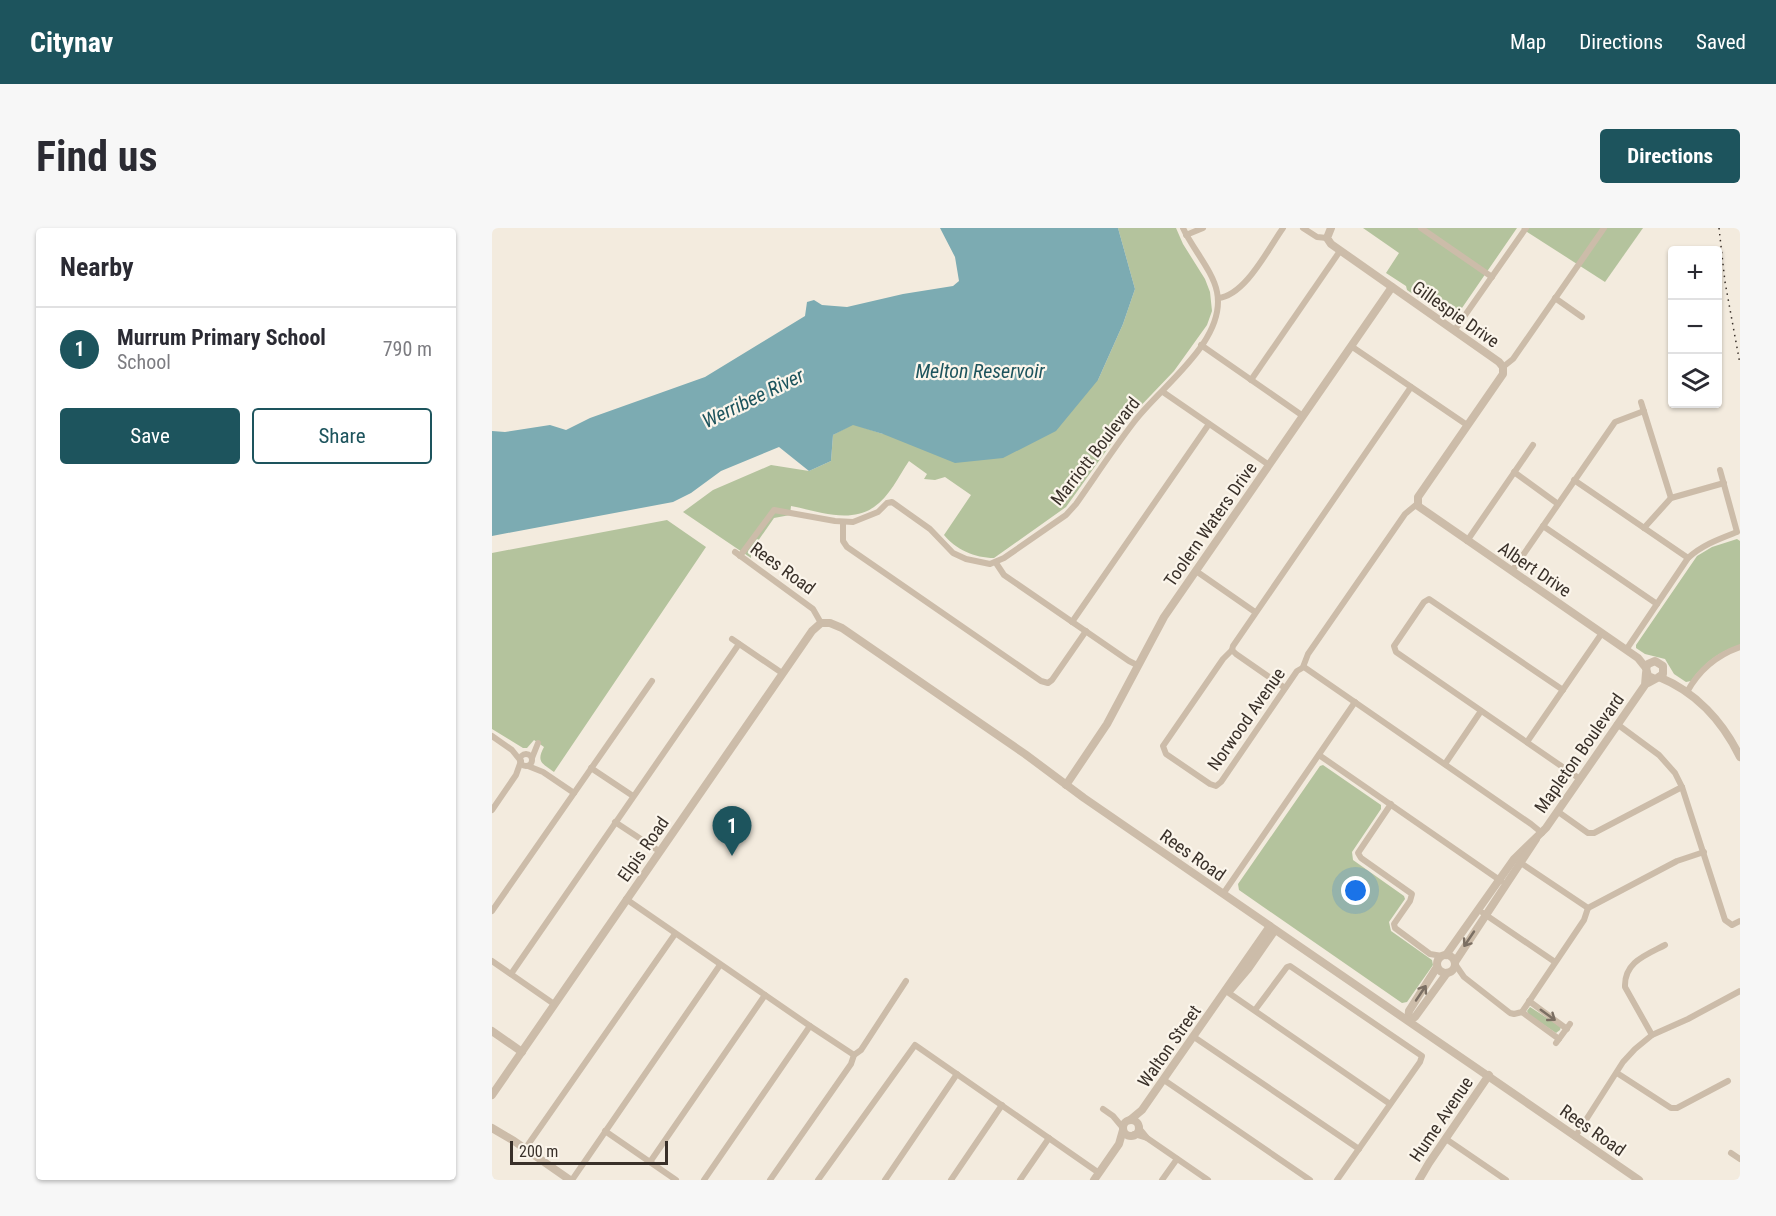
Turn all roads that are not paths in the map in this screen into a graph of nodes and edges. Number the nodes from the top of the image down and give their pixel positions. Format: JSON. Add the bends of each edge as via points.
{"nodes":[{"id":1,"x":1203,"y":228,"type":"edge"},
{"id":2,"x":1283,"y":228,"type":"edge"},
{"id":3,"x":1303,"y":228,"type":"edge"},
{"id":4,"x":1331,"y":228,"type":"edge"},
{"id":5,"x":1421,"y":228,"type":"edge"},
{"id":6,"x":1526,"y":228,"type":"edge"},
{"id":7,"x":1604,"y":228,"type":"edge"},
{"id":8,"x":1184,"y":231,"type":"edge"},
{"id":9,"x":1327,"y":238,"type":"junction"},
{"id":10,"x":1340,"y":251,"type":"junction"},
{"id":11,"x":1492,"y":277,"type":"junction"},
{"id":12,"x":1392,"y":287,"type":"junction"},
{"id":13,"x":1218,"y":298,"type":"junction"},
{"id":14,"x":1555,"y":298,"type":"junction"},
{"id":15,"x":1582,"y":317,"type":"dead end"},
{"id":16,"x":1454,"y":331,"type":"junction"},
{"id":17,"x":1201,"y":345,"type":"junction"},
{"id":18,"x":1351,"y":346,"type":"junction"},
{"id":19,"x":1503,"y":367,"type":"junction"},
{"id":20,"x":1251,"y":380,"type":"junction"},
{"id":21,"x":1411,"y":387,"type":"junction"},
{"id":22,"x":1163,"y":392,"type":"junction"},
{"id":23,"x":1641,"y":402,"type":"dead end"},
{"id":24,"x":1644,"y":411,"type":"junction"},
{"id":25,"x":1303,"y":416,"type":"junction"},
{"id":26,"x":1209,"y":424,"type":"junction"},
{"id":27,"x":1467,"y":425,"type":"junction"},
{"id":28,"x":1533,"y":445,"type":"dead end"},
{"id":29,"x":1269,"y":465,"type":"junction"},
{"id":30,"x":1720,"y":470,"type":"dead end"},
{"id":31,"x":1514,"y":472,"type":"junction"},
{"id":32,"x":1574,"y":480,"type":"junction"},
{"id":33,"x":1724,"y":483,"type":"junction"},
{"id":34,"x":1671,"y":498,"type":"junction"},
{"id":35,"x":1417,"y":504,"type":"junction"},
{"id":36,"x":1558,"y":504,"type":"junction"},
{"id":37,"x":843,"y":522,"type":"junction"},
{"id":38,"x":1543,"y":526,"type":"junction"},
{"id":39,"x":1644,"y":528,"type":"junction"},
{"id":40,"x":1739,"y":533,"type":"edge"},
{"id":41,"x":1467,"y":541,"type":"junction"},
{"id":42,"x":1688,"y":558,"type":"junction"},
{"id":43,"x":996,"y":563,"type":"junction"},
{"id":44,"x":1512,"y":571,"type":"junction"},
{"id":45,"x":1196,"y":572,"type":"junction"},
{"id":46,"x":1657,"y":604,"type":"junction"},
{"id":47,"x":1255,"y":612,"type":"junction"},
{"id":48,"x":821,"y":622,"type":"junction"},
{"id":49,"x":1072,"y":622,"type":"junction"},
{"id":50,"x":1086,"y":632,"type":"junction"},
{"id":51,"x":1602,"y":633,"type":"junction"},
{"id":52,"x":732,"y":639,"type":"dead end"},
{"id":53,"x":739,"y":644,"type":"junction"},
{"id":54,"x":1740,"y":648,"type":"edge"},
{"id":55,"x":1233,"y":650,"type":"junction"},
{"id":56,"x":1626,"y":650,"type":"junction"},
{"id":57,"x":1137,"y":665,"type":"junction"},
{"id":58,"x":1303,"y":667,"type":"junction"},
{"id":59,"x":1648,"y":668,"type":"junction"},
{"id":60,"x":782,"y":673,"type":"junction"},
{"id":61,"x":1654,"y":679,"type":"junction"},
{"id":62,"x":652,"y":681,"type":"dead end"},
{"id":63,"x":1285,"y":688,"type":"junction"},
{"id":64,"x":1563,"y":690,"type":"junction"},
{"id":65,"x":1687,"y":692,"type":"junction"},
{"id":66,"x":1355,"y":702,"type":"junction"},
{"id":67,"x":1481,"y":711,"type":"junction"},
{"id":68,"x":1617,"y":724,"type":"junction"},
{"id":69,"x":492,"y":736,"type":"edge"},
{"id":70,"x":1527,"y":742,"type":"junction"},
{"id":71,"x":537,"y":744,"type":"dead end"},
{"id":72,"x":512,"y":750,"type":"junction"},
{"id":73,"x":1318,"y":755,"type":"junction"},
{"id":74,"x":529,"y":756,"type":"junction"},
{"id":75,"x":1740,"y":757,"type":"edge"},
{"id":76,"x":520,"y":761,"type":"junction"},
{"id":77,"x":1445,"y":764,"type":"junction"},
{"id":78,"x":527,"y":766,"type":"junction"},
{"id":79,"x":591,"y":768,"type":"junction"},
{"id":80,"x":543,"y":772,"type":"junction"},
{"id":81,"x":516,"y":775,"type":"junction"},
{"id":82,"x":1580,"y":779,"type":"junction"},
{"id":83,"x":1066,"y":785,"type":"junction"},
{"id":84,"x":1682,"y":787,"type":"junction"},
{"id":85,"x":574,"y":793,"type":"junction"},
{"id":86,"x":633,"y":796,"type":"junction"},
{"id":87,"x":1391,"y":804,"type":"junction"},
{"id":88,"x":492,"y":810,"type":"edge"},
{"id":89,"x":1557,"y":811,"type":"junction"},
{"id":90,"x":615,"y":822,"type":"junction"},
{"id":91,"x":1539,"y":835,"type":"junction"},
{"id":92,"x":659,"y":851,"type":"junction"},
{"id":93,"x":1704,"y":852,"type":"junction"},
{"id":94,"x":1521,"y":863,"type":"junction"},
{"id":95,"x":1499,"y":879,"type":"junction"},
{"id":96,"x":1507,"y":885,"type":"junction"},
{"id":97,"x":1223,"y":894,"type":"junction"},
{"id":98,"x":626,"y":899,"type":"junction"},
{"id":99,"x":1588,"y":908,"type":"junction"},
{"id":100,"x":1478,"y":910,"type":"junction"},
{"id":101,"x":492,"y":911,"type":"edge"},
{"id":102,"x":1486,"y":915,"type":"junction"},
{"id":103,"x":1740,"y":921,"type":"edge"},
{"id":104,"x":1273,"y":928,"type":"junction"},
{"id":105,"x":675,"y":934,"type":"junction"},
{"id":106,"x":1665,"y":945,"type":"dead end"},
{"id":107,"x":1440,"y":960,"type":"junction"},
{"id":108,"x":492,"y":961,"type":"edge"},
{"id":109,"x":1554,"y":962,"type":"junction"},
{"id":110,"x":1455,"y":963,"type":"junction"},
{"id":111,"x":720,"y":965,"type":"junction"},
{"id":112,"x":1448,"y":973,"type":"junction"},
{"id":113,"x":511,"y":974,"type":"junction"},
{"id":114,"x":1464,"y":977,"type":"junction"},
{"id":115,"x":906,"y":981,"type":"dead end"},
{"id":116,"x":1740,"y":991,"type":"edge"},
{"id":117,"x":1225,"y":994,"type":"junction"},
{"id":118,"x":765,"y":996,"type":"junction"},
{"id":119,"x":1529,"y":1001,"type":"junction"},
{"id":120,"x":554,"y":1004,"type":"junction"},
{"id":121,"x":1256,"y":1010,"type":"junction"},
{"id":122,"x":1522,"y":1012,"type":"junction"},
{"id":123,"x":1408,"y":1020,"type":"junction"},
{"id":124,"x":810,"y":1026,"type":"junction"},
{"id":125,"x":493,"y":1033,"type":"edge"},
{"id":126,"x":1652,"y":1035,"type":"junction"},
{"id":127,"x":1194,"y":1037,"type":"junction"},
{"id":128,"x":522,"y":1052,"type":"junction"},
{"id":129,"x":854,"y":1055,"type":"junction"},
{"id":130,"x":1617,"y":1073,"type":"junction"},
{"id":131,"x":957,"y":1074,"type":"junction"},
{"id":132,"x":1488,"y":1075,"type":"junction"},
{"id":133,"x":1164,"y":1080,"type":"junction"},
{"id":134,"x":1728,"y":1081,"type":"dead end"},
{"id":135,"x":492,"y":1094,"type":"edge"},
{"id":136,"x":1390,"y":1104,"type":"junction"},
{"id":137,"x":1002,"y":1105,"type":"junction"},
{"id":138,"x":1103,"y":1109,"type":"dead end"},
{"id":139,"x":492,"y":1121,"type":"edge"},
{"id":140,"x":1131,"y":1127,"type":"junction"},
{"id":141,"x":492,"y":1128,"type":"edge"},
{"id":142,"x":605,"y":1131,"type":"junction"},
{"id":143,"x":1575,"y":1137,"type":"junction"},
{"id":144,"x":1049,"y":1138,"type":"junction"},
{"id":145,"x":1446,"y":1139,"type":"junction"},
{"id":146,"x":514,"y":1141,"type":"junction"},
{"id":147,"x":525,"y":1149,"type":"junction"},
{"id":148,"x":1359,"y":1149,"type":"junction"},
{"id":149,"x":1731,"y":1153,"type":"dead end"},
{"id":150,"x":1177,"y":1159,"type":"junction"},
{"id":151,"x":1740,"y":1159,"type":"edge"},
{"id":152,"x":650,"y":1162,"type":"junction"},
{"id":153,"x":1100,"y":1173,"type":"junction"},
{"id":154,"x":571,"y":1180,"type":"edge"},
{"id":155,"x":676,"y":1180,"type":"edge"},
{"id":156,"x":704,"y":1180,"type":"edge"},
{"id":157,"x":770,"y":1180,"type":"edge"},
{"id":158,"x":818,"y":1180,"type":"edge"},
{"id":159,"x":885,"y":1180,"type":"edge"},
{"id":160,"x":951,"y":1180,"type":"edge"},
{"id":161,"x":1020,"y":1180,"type":"edge"},
{"id":162,"x":1094,"y":1180,"type":"edge"},
{"id":163,"x":1162,"y":1180,"type":"edge"},
{"id":164,"x":1208,"y":1180,"type":"edge"},
{"id":165,"x":1310,"y":1180,"type":"edge"},
{"id":166,"x":1337,"y":1180,"type":"edge"},
{"id":167,"x":1419,"y":1180,"type":"edge"},
{"id":168,"x":1506,"y":1180,"type":"edge"},
{"id":169,"x":1639,"y":1180,"type":"edge"}],
"edges":[{"from":1,"to":8,"type":"street"},
{"from":2,"to":13,"type":"street","via":[[1243,284],[1229,296]]},
{"from":3,"to":9,"type":"street"},
{"from":4,"to":9,"type":"street"},
{"from":5,"to":11,"type":"street"},
{"from":6,"to":11,"type":"street"},
{"from":7,"to":14,"type":"street"},
{"from":8,"to":13,"type":"street","via":[[1213,281]]},
{"from":9,"to":10,"type":"street","name":"Gillespie Drive"},
{"from":10,"to":12,"type":"street","name":"Gillespie Drive"},
{"from":10,"to":20,"type":"street"},
{"from":11,"to":16,"type":"street"},
{"from":12,"to":16,"type":"street","name":"Gillespie Drive"},
{"from":12,"to":18,"type":"street","name":"Toolern Waters Drive"},
{"from":13,"to":17,"type":"street","name":"Marriott Boulevard","via":[[1215,323]]},
{"from":14,"to":15,"type":"street"},
{"from":14,"to":19,"type":"street"},
{"from":16,"to":19,"type":"street","name":"Gillespie Drive"},
{"from":17,"to":20,"type":"street"},
{"from":17,"to":22,"type":"street","name":"Marriott Boulevard"},
{"from":18,"to":21,"type":"street"},
{"from":18,"to":25,"type":"street","name":"Toolern Waters Drive"},
{"from":19,"to":27,"type":"street","name":"Gillespie Drive","via":[[1503,374]]},
{"from":20,"to":25,"type":"street"},
{"from":21,"to":27,"type":"street"},
{"from":21,"to":47,"type":"street"},
{"from":22,"to":26,"type":"street"},
{"from":22,"to":43,"type":"street","name":"Marriott Boulevard","via":[[1136,419],[1074,508]]},
{"from":23,"to":24,"type":"street"},
{"from":24,"to":32,"type":"street","via":[[1615,422]]},
{"from":24,"to":34,"type":"street"},
{"from":25,"to":29,"type":"street","name":"Toolern Waters Drive"},
{"from":26,"to":29,"type":"street"},
{"from":26,"to":49,"type":"street"},
{"from":27,"to":35,"type":"street","name":"Gillespie Drive"},
{"from":28,"to":31,"type":"street"},
{"from":29,"to":45,"type":"street","name":"Toolern Waters Drive"},
{"from":30,"to":33,"type":"street"},
{"from":31,"to":36,"type":"street"},
{"from":31,"to":41,"type":"street"},
{"from":32,"to":36,"type":"street"},
{"from":32,"to":39,"type":"street"},
{"from":33,"to":34,"type":"street"},
{"from":33,"to":40,"type":"street"},
{"from":34,"to":39,"type":"street"},
{"from":35,"to":41,"type":"street","name":"Albert Drive"},
{"from":35,"to":58,"type":"street","via":[[1405,514],[1308,654]]},
{"from":36,"to":38,"type":"street"},
{"from":37,"to":43,"type":"street","via":[[859,521],[892,502],[958,555]]},
{"from":37,"to":48,"type":"street","name":"Rees Road","via":[[774,510],[738,554],[813,609]]},
{"from":37,"to":50,"type":"street","via":[[846,547],[1041,681],[1052,680]]},
{"from":38,"to":44,"type":"street"},
{"from":38,"to":46,"type":"street"},
{"from":39,"to":42,"type":"street"},
{"from":40,"to":42,"type":"street","via":[[1711,542]]},
{"from":41,"to":44,"type":"street","name":"Albert Drive"},
{"from":42,"to":46,"type":"street"},
{"from":43,"to":49,"type":"street","via":[[1004,575]]},
{"from":44,"to":51,"type":"street","name":"Albert Drive"},
{"from":45,"to":47,"type":"street"},
{"from":45,"to":57,"type":"street","name":"Toolern Waters Drive"},
{"from":46,"to":56,"type":"street"},
{"from":47,"to":55,"type":"street"},
{"from":48,"to":60,"type":"street","name":"Elpis Road"},
{"from":48,"to":83,"type":"street","name":"Rees Road","via":[[842,628]]},
{"from":49,"to":50,"type":"street"},
{"from":50,"to":57,"type":"street"},
{"from":51,"to":56,"type":"street","name":"Albert Drive"},
{"from":51,"to":64,"type":"street"},
{"from":52,"to":53,"type":"street"},
{"from":53,"to":60,"type":"street"},
{"from":53,"to":86,"type":"street"},
{"from":54,"to":65,"type":"street","via":[[1711,663]]},
{"from":55,"to":63,"type":"street"},
{"from":55,"to":63,"type":"street","name":"Norwood Avenue","via":[[1165,742],[1166,754],[1210,784],[1218,784]]},
{"from":56,"to":59,"type":"street","name":"Albert Drive"},
{"from":57,"to":83,"type":"street","name":"Toolern Waters Drive","via":[[1107,725]]},
{"from":58,"to":63,"type":"street","name":"Norwood Avenue"},
{"from":58,"to":66,"type":"street","name":"Norwood Avenue"},
{"from":59,"to":61,"type":"street"},
{"from":59,"to":61,"type":"street","via":[[1659,662]]},
{"from":60,"to":92,"type":"street","name":"Elpis Road"},
{"from":61,"to":65,"type":"street","via":[[1671,681]]},
{"from":61,"to":68,"type":"street","name":"Mapleton Boulevard"},
{"from":62,"to":79,"type":"street"},
{"from":64,"to":67,"type":"street","via":[[1427,599],[1394,650]]},
{"from":64,"to":70,"type":"street"},
{"from":65,"to":75,"type":"street","via":[[1714,717]]},
{"from":66,"to":73,"type":"street"},
{"from":66,"to":77,"type":"street","name":"Norwood Avenue"},
{"from":67,"to":70,"type":"street"},
{"from":67,"to":77,"type":"street"},
{"from":68,"to":82,"type":"street","name":"Mapleton Boulevard"},
{"from":68,"to":84,"type":"street","via":[[1659,755]]},
{"from":69,"to":72,"type":"street"},
{"from":70,"to":82,"type":"street"},
{"from":71,"to":74,"type":"street"},
{"from":72,"to":74,"type":"street"},
{"from":72,"to":76,"type":"street"},
{"from":73,"to":87,"type":"street"},
{"from":73,"to":97,"type":"street"},
{"from":74,"to":76,"type":"street"},
{"from":74,"to":78,"type":"street","via":[[531,764]]},
{"from":74,"to":80,"type":"street"},
{"from":76,"to":78,"type":"street"},
{"from":76,"to":81,"type":"street"},
{"from":77,"to":91,"type":"street","name":"Norwood Avenue","via":[[1532,824]]},
{"from":78,"to":80,"type":"street"},
{"from":78,"to":81,"type":"street"},
{"from":79,"to":85,"type":"street"},
{"from":79,"to":86,"type":"street"},
{"from":80,"to":85,"type":"street"},
{"from":81,"to":88,"type":"street"},
{"from":82,"to":89,"type":"street","name":"Mapleton Boulevard"},
{"from":83,"to":97,"type":"street","name":"Rees Road"},
{"from":84,"to":89,"type":"street","via":[[1594,833]]},
{"from":84,"to":93,"type":"street"},
{"from":85,"to":101,"type":"street"},
{"from":86,"to":90,"type":"street"},
{"from":87,"to":95,"type":"street"},
{"from":87,"to":107,"type":"street","via":[[1358,854],[1412,894],[1394,926]]},
{"from":89,"to":91,"type":"street","name":"Mapleton Boulevard"},
{"from":90,"to":92,"type":"street"},
{"from":90,"to":113,"type":"street"},
{"from":91,"to":94,"type":"street","name":"Mapleton Boulevard"},
{"from":91,"to":95,"type":"street","name":"Mapleton Boulevard"},
{"from":92,"to":98,"type":"street","name":"Elpis Road"},
{"from":93,"to":99,"type":"street","via":[[1677,861]]},
{"from":93,"to":103,"type":"street","via":[[1725,920],[1732,925]]},
{"from":94,"to":96,"type":"street","name":"Mapleton Boulevard"},
{"from":94,"to":99,"type":"street"},
{"from":95,"to":96,"type":"street"},
{"from":95,"to":100,"type":"street","name":"Mapleton Boulevard"},
{"from":96,"to":102,"type":"street","name":"Mapleton Boulevard"},
{"from":97,"to":104,"type":"street","name":"Rees Road"},
{"from":98,"to":105,"type":"street"},
{"from":98,"to":120,"type":"street","name":"Elpis Road"},
{"from":99,"to":109,"type":"street","via":[[1584,920]]},
{"from":100,"to":102,"type":"street"},
{"from":100,"to":107,"type":"street","name":"Mapleton Boulevard"},
{"from":102,"to":109,"type":"street"},
{"from":102,"to":110,"type":"street","name":"Mapleton Boulevard","one_way":true},
{"from":104,"to":117,"type":"street","name":"Walton Street","via":[[1238,982]]},
{"from":104,"to":123,"type":"street","name":"Rees Road"},
{"from":105,"to":111,"type":"street"},
{"from":105,"to":147,"type":"street"},
{"from":106,"to":126,"type":"street","via":[[1633,962],[1626,973],[1625,987]]},
{"from":107,"to":110,"type":"street","via":[[1452,957]]},
{"from":107,"to":112,"type":"street","via":[[1441,972]]},
{"from":123,"to":107,"type":"street","name":"Mapleton Boulevard","one_way":true,"via":[[1409,1011]]},
{"from":108,"to":113,"type":"street"},
{"from":109,"to":119,"type":"street"},
{"from":110,"to":112,"type":"street","via":[[1454,970]]},
{"from":110,"to":114,"type":"street"},
{"from":111,"to":118,"type":"street"},
{"from":111,"to":142,"type":"street"},
{"from":112,"to":114,"type":"street"},
{"from":112,"to":123,"type":"street","via":[[1415,1017]]},
{"from":113,"to":120,"type":"street"},
{"from":114,"to":122,"type":"street","via":[[1510,1013]]},
{"from":115,"to":129,"type":"street"},
{"from":116,"to":126,"type":"street"},
{"from":117,"to":121,"type":"street"},
{"from":117,"to":127,"type":"street","name":"Walton Street"},
{"from":118,"to":124,"type":"street"},
{"from":118,"to":152,"type":"street"},
{"from":119,"to":122,"type":"street"},
{"from":119,"to":122,"type":"street","one_way":true,"via":[[1569,1026],[1558,1041]]},
{"from":120,"to":128,"type":"street","name":"Elpis Road"},
{"from":121,"to":136,"type":"street"},
{"from":121,"to":136,"type":"street","via":[[1290,966],[1422,1056]]},
{"from":123,"to":132,"type":"street","name":"Rees Road"},
{"from":124,"to":129,"type":"street"},
{"from":124,"to":156,"type":"street"},
{"from":125,"to":128,"type":"street"},
{"from":126,"to":130,"type":"street","via":[[1628,1055]]},
{"from":127,"to":133,"type":"street","name":"Walton Street"},
{"from":127,"to":148,"type":"street"},
{"from":128,"to":135,"type":"street","name":"Elpis Road"},
{"from":129,"to":157,"type":"street"},
{"from":130,"to":134,"type":"street","via":[[1671,1108]]},
{"from":130,"to":143,"type":"street"},
{"from":131,"to":137,"type":"street"},
{"from":131,"to":158,"type":"street","via":[[915,1045]]},
{"from":131,"to":159,"type":"street"},
{"from":132,"to":143,"type":"street","name":"Rees Road"},
{"from":132,"to":145,"type":"street","name":"Hume Avenue"},
{"from":133,"to":140,"type":"street","name":"Walton Street"},
{"from":133,"to":165,"type":"street"},
{"from":136,"to":148,"type":"street"},
{"from":137,"to":144,"type":"street"},
{"from":137,"to":160,"type":"street"},
{"from":138,"to":140,"type":"street"},
{"from":139,"to":146,"type":"street"},
{"from":140,"to":150,"type":"street"},
{"from":140,"to":153,"type":"street","name":"Walton Street"},
{"from":141,"to":146,"type":"street"},
{"from":142,"to":152,"type":"street"},
{"from":142,"to":154,"type":"street"},
{"from":143,"to":169,"type":"street","name":"Rees Road"},
{"from":144,"to":153,"type":"street"},
{"from":144,"to":161,"type":"street"},
{"from":145,"to":167,"type":"street","name":"Hume Avenue"},
{"from":145,"to":168,"type":"street"},
{"from":146,"to":147,"type":"street"},
{"from":147,"to":154,"type":"street"},
{"from":148,"to":166,"type":"street"},
{"from":149,"to":151,"type":"street"},
{"from":150,"to":163,"type":"street"},
{"from":150,"to":164,"type":"street"},
{"from":152,"to":155,"type":"street"},
{"from":153,"to":162,"type":"street","name":"Walton Street"}]}
